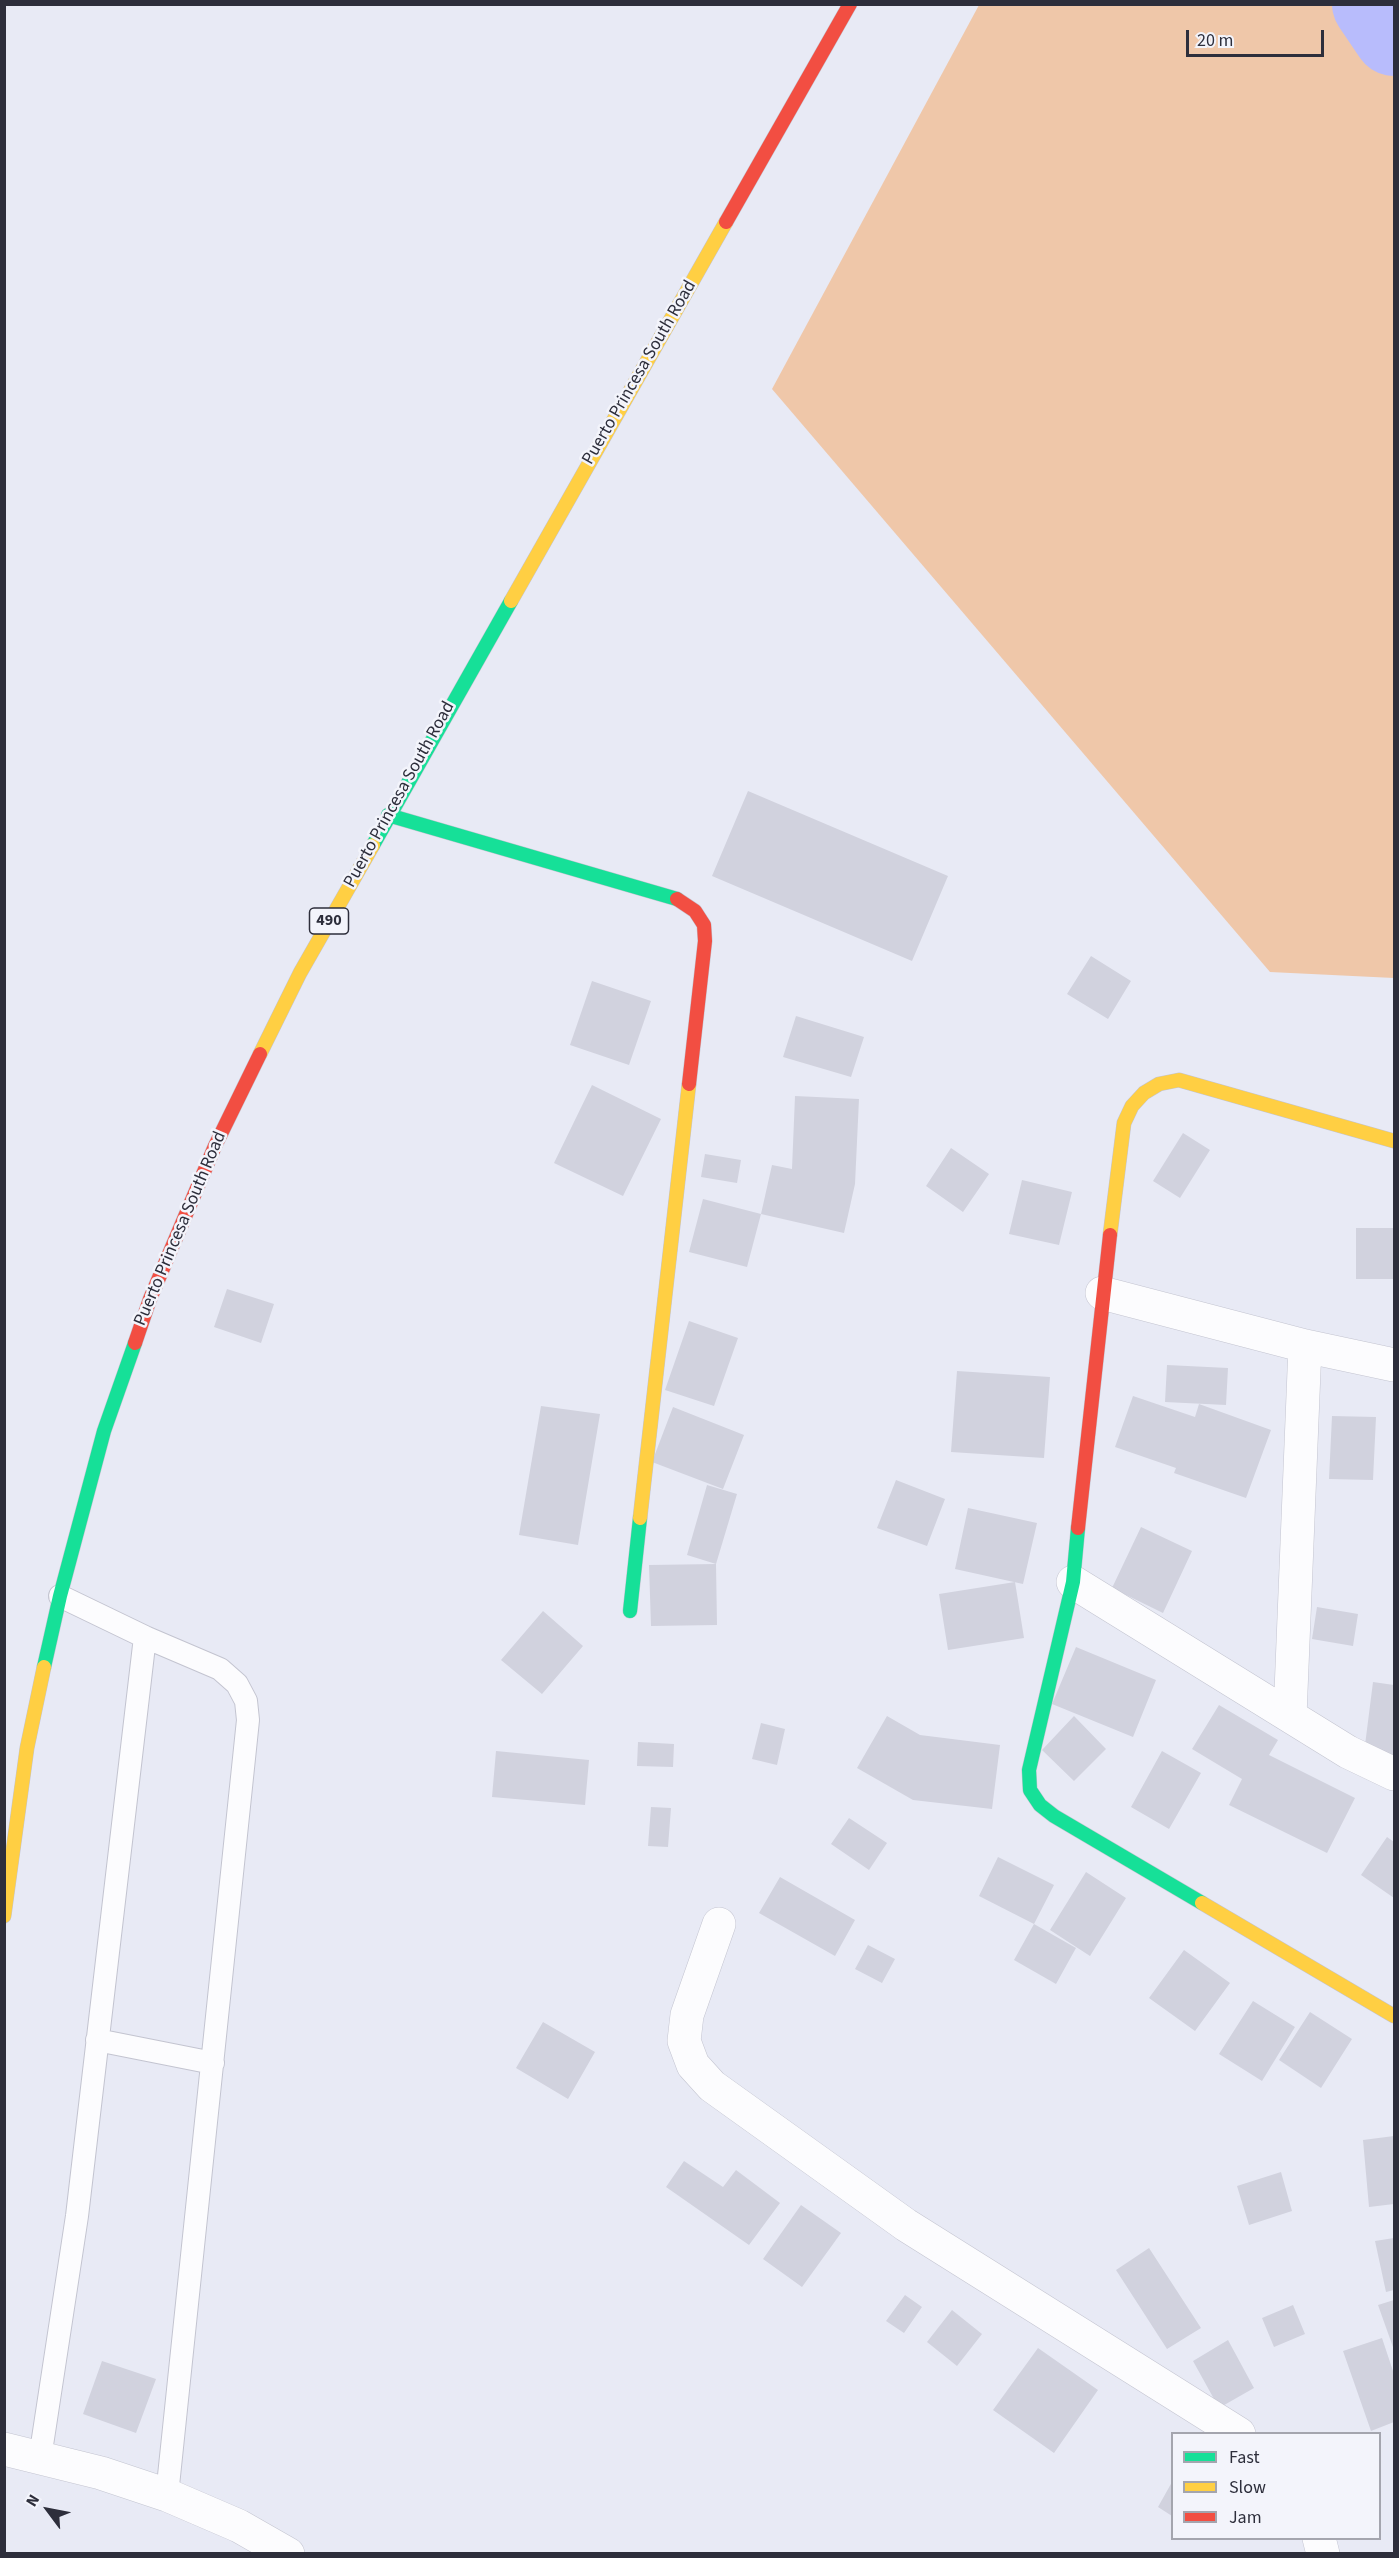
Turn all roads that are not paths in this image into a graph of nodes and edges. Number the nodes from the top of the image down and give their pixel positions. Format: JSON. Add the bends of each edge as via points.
{"nodes":[{"id":1,"x":850,"y":4,"type":"edge"},
{"id":2,"x":388,"y":814,"type":"junction"},
{"id":3,"x":1395,"y":1141,"type":"edge"},
{"id":4,"x":1102,"y":1293,"type":"junction"},
{"id":5,"x":1305,"y":1346,"type":"junction"},
{"id":6,"x":1395,"y":1365,"type":"edge"},
{"id":7,"x":1073,"y":1582,"type":"junction"},
{"id":8,"x":60,"y":1596,"type":"junction"},
{"id":9,"x":630,"y":1611,"type":"dead end"},
{"id":10,"x":145,"y":1637,"type":"junction"},
{"id":11,"x":1290,"y":1716,"type":"junction"},
{"id":12,"x":1395,"y":1774,"type":"edge"},
{"id":13,"x":4,"y":1916,"type":"edge"},
{"id":14,"x":719,"y":1924,"type":"dead end"},
{"id":15,"x":1395,"y":2016,"type":"edge"},
{"id":16,"x":97,"y":2040,"type":"junction"},
{"id":17,"x":213,"y":2063,"type":"junction"},
{"id":18,"x":1237,"y":2432,"type":"edge"},
{"id":19,"x":4,"y":2449,"type":"edge"},
{"id":20,"x":40,"y":2458,"type":"junction"},
{"id":21,"x":166,"y":2495,"type":"junction"},
{"id":22,"x":288,"y":2553,"type":"edge"}],
"edges":[{"from":1,"to":2,"type":"street","name":"Puerto Princesa South Road","number":"490"},
{"from":2,"to":8,"type":"street","name":"Puerto Princesa South Road","number":"490","via":[[300,973],[219,1136],[150,1299],[104,1431]]},
{"from":2,"to":9,"type":"street","via":[[679,900],[695,911],[704,925]]},
{"from":3,"to":4,"type":"street","via":[[1179,1080],[1159,1084],[1132,1106],[1124,1123]]},
{"from":4,"to":5,"type":"street"},
{"from":4,"to":7,"type":"street"},
{"from":5,"to":6,"type":"street"},
{"from":5,"to":11,"type":"street"},
{"from":7,"to":11,"type":"street"},
{"from":7,"to":15,"type":"street","via":[[1029,1770],[1030,1790],[1040,1805]]},
{"from":8,"to":10,"type":"lane"},
{"from":8,"to":13,"type":"street","name":"Puerto Princesa South Road","number":"490","via":[[27,1748]]},
{"from":10,"to":16,"type":"lane"},
{"from":10,"to":17,"type":"lane","via":[[220,1669],[237,1683],[246,1701],[248,1720]]},
{"from":11,"to":12,"type":"street","via":[[1348,1752]]},
{"from":14,"to":18,"type":"street","via":[[687,2015],[684,2041],[693,2065],[712,2086],[906,2225]]},
{"from":16,"to":17,"type":"lane"},
{"from":16,"to":20,"type":"lane","via":[[77,2216]]},
{"from":17,"to":21,"type":"lane"},
{"from":19,"to":20,"type":"street"},
{"from":20,"to":21,"type":"street"},
{"from":21,"to":22,"type":"street","via":[[239,2526]]}]}
